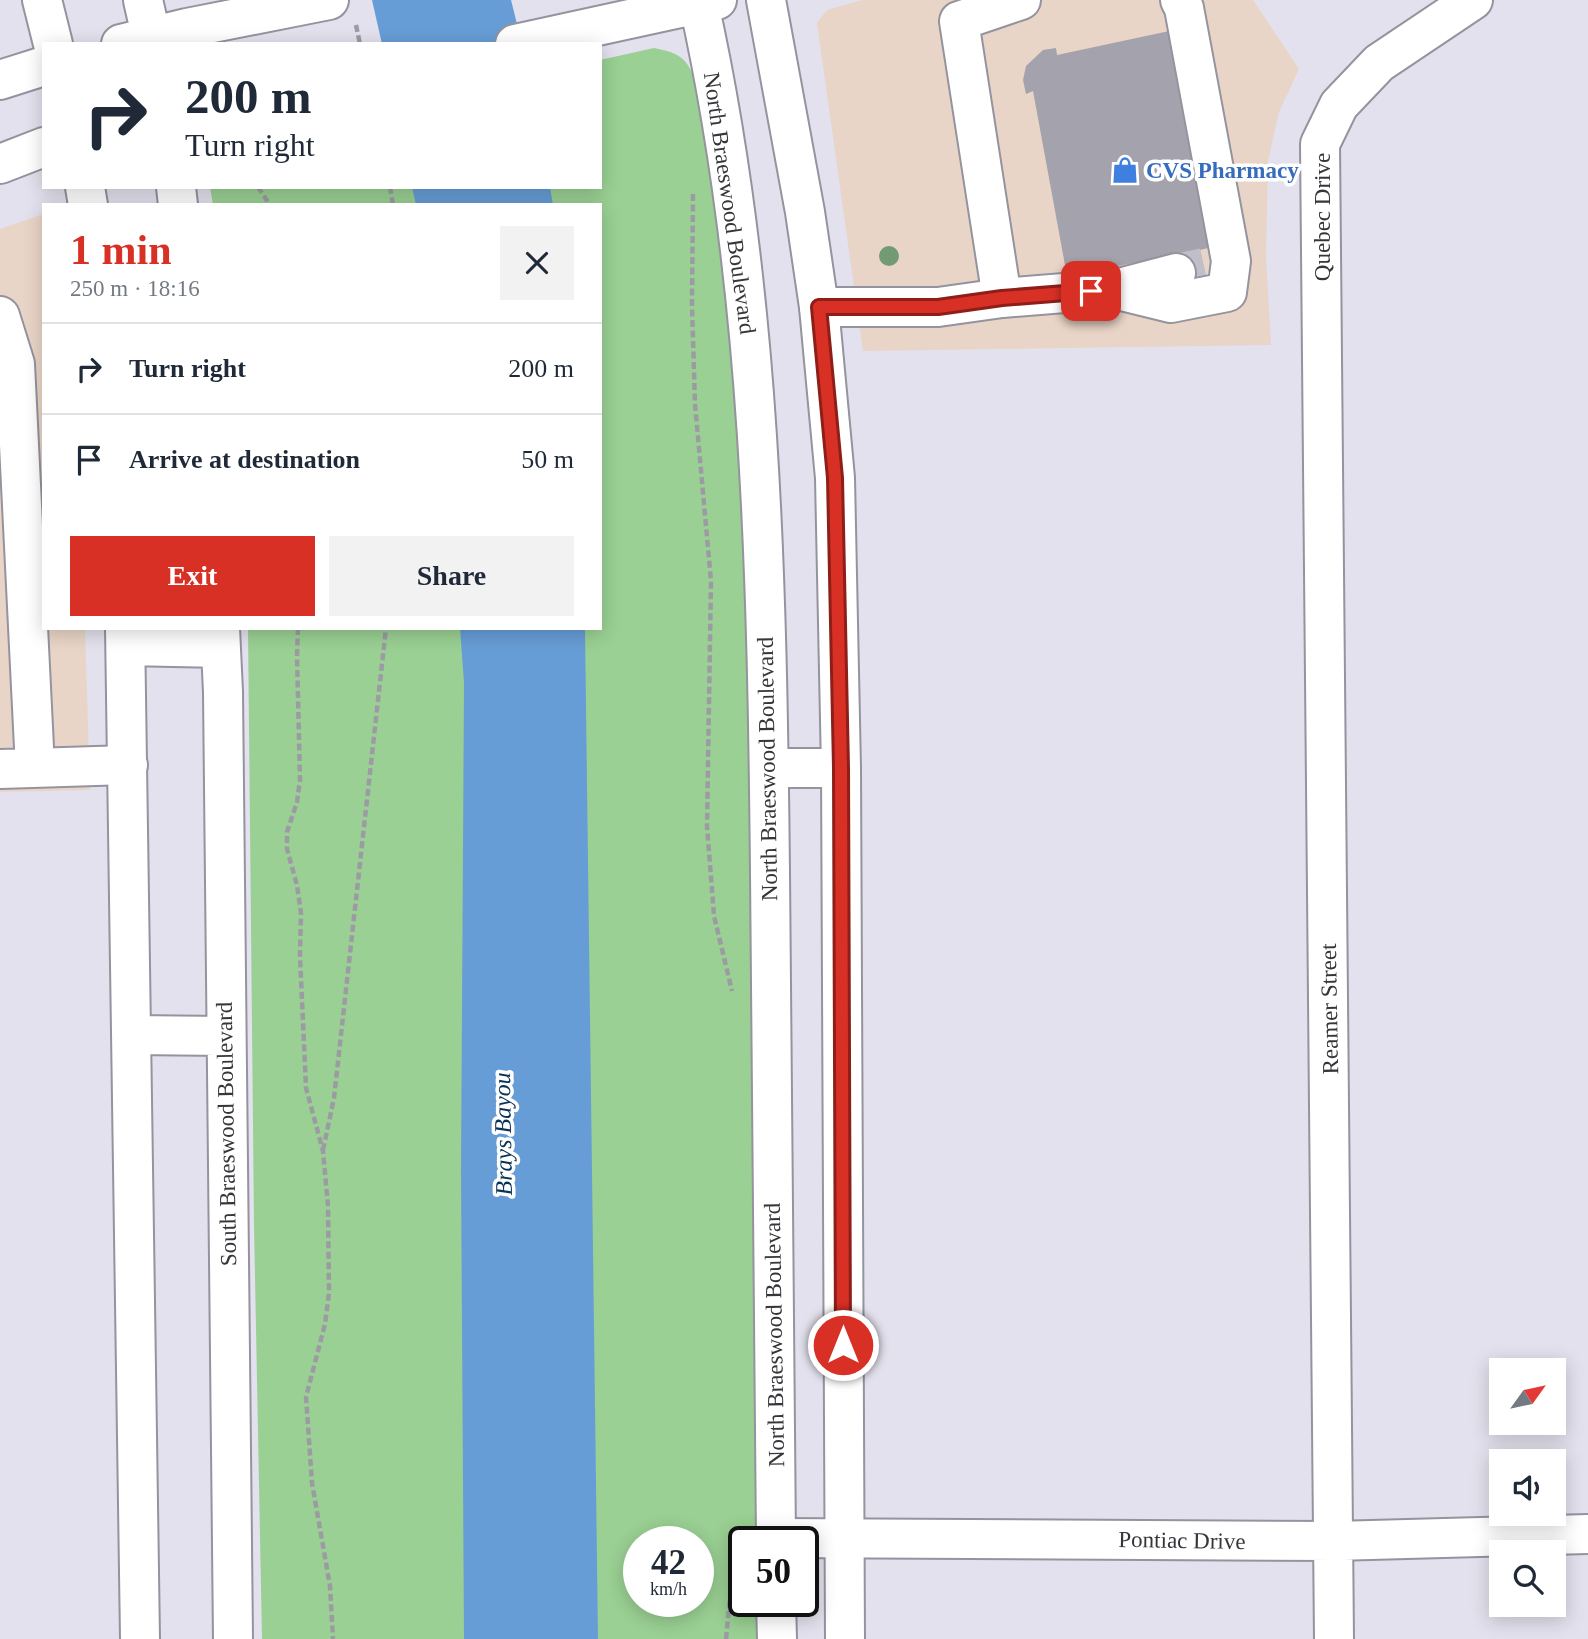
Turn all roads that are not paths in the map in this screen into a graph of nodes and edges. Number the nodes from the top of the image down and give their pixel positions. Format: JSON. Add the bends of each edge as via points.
{"nodes":[{"id":1,"x":42,"y":0,"type":"edge"},
{"id":2,"x":329,"y":0,"type":"edge"},
{"id":3,"x":765,"y":0,"type":"edge"},
{"id":4,"x":1021,"y":0,"type":"edge"},
{"id":5,"x":1180,"y":0,"type":"edge"},
{"id":6,"x":1474,"y":0,"type":"edge"},
{"id":7,"x":704,"y":1,"type":"edge"},
{"id":8,"x":142,"y":31,"type":"edge"},
{"id":9,"x":52,"y":42,"type":"edge"},
{"id":10,"x":524,"y":42,"type":"edge"},
{"id":11,"x":42,"y":67,"type":"edge"},
{"id":12,"x":0,"y":80,"type":"edge"},
{"id":13,"x":42,"y":148,"type":"edge"},
{"id":14,"x":0,"y":164,"type":"edge"},
{"id":15,"x":1204,"y":267,"type":"junction"},
{"id":16,"x":1114,"y":289,"type":"junction"},
{"id":17,"x":1002,"y":298,"type":"junction"},
{"id":18,"x":819,"y":307,"type":"junction"},
{"id":19,"x":0,"y":316,"type":"edge"},
{"id":20,"x":20,"y":363,"type":"edge"},
{"id":21,"x":1322,"y":378,"type":"joint"},
{"id":22,"x":126,"y":637,"type":"edge"},
{"id":23,"x":221,"y":638,"type":"edge"},
{"id":24,"x":128,"y":765,"type":"junction"},
{"id":25,"x":769,"y":768,"type":"junction"},
{"id":26,"x":841,"y":768,"type":"junction"},
{"id":27,"x":17,"y":769,"type":"edge"},
{"id":28,"x":132,"y":1035,"type":"junction"},
{"id":29,"x":225,"y":1036,"type":"junction"},
{"id":30,"x":776,"y":1526,"type":"edge"},
{"id":31,"x":1588,"y":1534,"type":"edge"},
{"id":32,"x":844,"y":1537,"type":"junction"},
{"id":33,"x":819,"y":1538,"type":"edge"},
{"id":34,"x":1334,"y":1541,"type":"junction"},
{"id":35,"x":776,"y":1617,"type":"edge"},
{"id":36,"x":140,"y":1639,"type":"edge"},
{"id":37,"x":233,"y":1639,"type":"edge"},
{"id":38,"x":777,"y":1639,"type":"edge"},
{"id":39,"x":845,"y":1639,"type":"edge"},
{"id":40,"x":1334,"y":1639,"type":"edge"}],
"edges":[{"from":1,"to":9,"type":"main road"},
{"from":2,"to":8,"type":"main road"},
{"from":3,"to":18,"type":"main road"},
{"from":4,"to":17,"type":"main road","via":[[959,21]]},
{"from":5,"to":15,"type":"main road"},
{"from":6,"to":21,"type":"main road","name":"Quebec Drive","via":[[1380,63],[1339,105],[1320,144]]},
{"from":7,"to":10,"type":"main road"},
{"from":7,"to":25,"type":"main road","name":"North Braeswood Boulevard","via":[[742,266],[760,483]]},
{"from":11,"to":12,"type":"main road"},
{"from":13,"to":14,"type":"main road"},
{"from":15,"to":16,"type":"main road"},
{"from":15,"to":16,"type":"main road","via":[[1227,292],[1171,303]]},
{"from":16,"to":17,"type":"main road"},
{"from":17,"to":18,"type":"main road","via":[[938,307]]},
{"from":18,"to":26,"type":"main road","via":[[835,478]]},
{"from":19,"to":20,"type":"main road"},
{"from":20,"to":27,"type":"main road"},
{"from":21,"to":34,"type":"main road","name":"Reamer Street"},
{"from":22,"to":23,"type":"main road"},
{"from":22,"to":24,"type":"main road"},
{"from":23,"to":29,"type":"main road","name":"South Braeswood Boulevard"},
{"from":24,"to":27,"type":"main road"},
{"from":24,"to":28,"type":"main road"},
{"from":25,"to":26,"type":"main road"},
{"from":25,"to":30,"type":"main road","name":"North Braeswood Boulevard"},
{"from":26,"to":32,"type":"main road"},
{"from":28,"to":29,"type":"main road"},
{"from":28,"to":36,"type":"main road"},
{"from":29,"to":37,"type":"main road","name":"South Braeswood Boulevard"},
{"from":31,"to":34,"type":"main road","name":"Pontiac Drive"},
{"from":32,"to":33,"type":"main road","name":"Pontiac Drive"},
{"from":32,"to":34,"type":"main road","name":"Pontiac Drive"},
{"from":32,"to":39,"type":"main road"},
{"from":34,"to":40,"type":"main road","name":"Reamer Street"},
{"from":35,"to":38,"type":"main road"}]}
